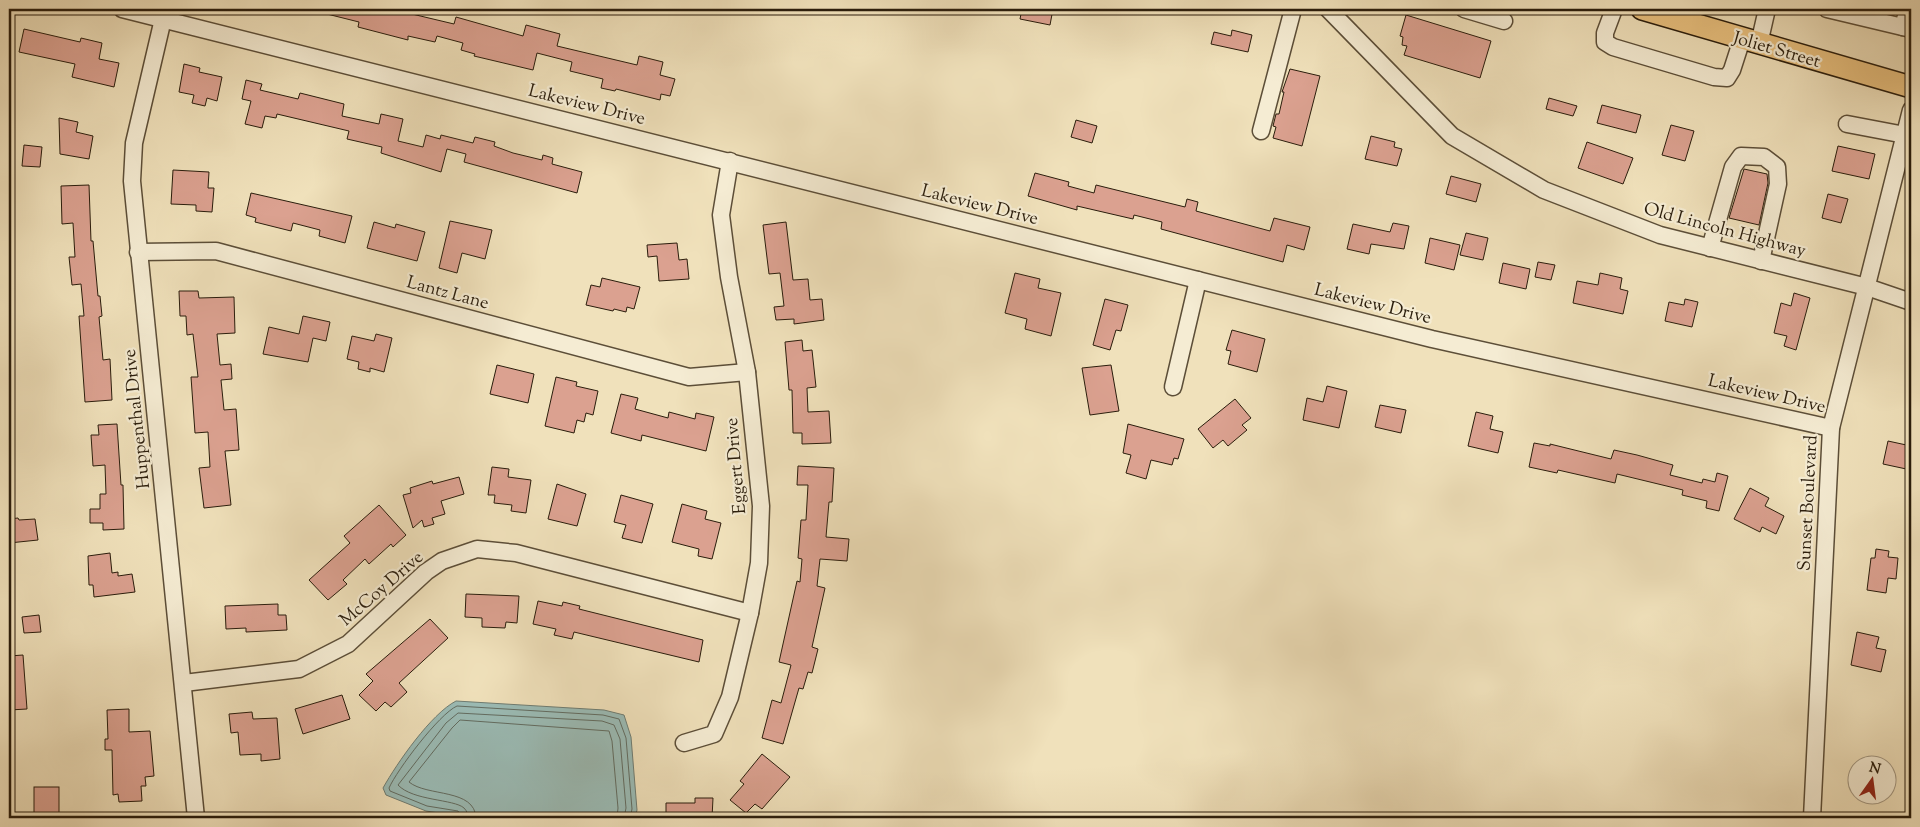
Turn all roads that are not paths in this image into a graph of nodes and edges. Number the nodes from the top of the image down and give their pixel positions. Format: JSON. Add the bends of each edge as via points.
{"nodes":[{"id":1,"x":122,"y":9,"type":"edge"},
{"id":2,"x":1292,"y":9,"type":"edge"},
{"id":3,"x":1328,"y":9,"type":"edge"},
{"id":4,"x":1464,"y":9,"type":"edge"},
{"id":5,"x":1614,"y":9,"type":"edge"},
{"id":6,"x":1642,"y":9,"type":"edge"},
{"id":7,"x":1767,"y":9,"type":"edge"},
{"id":8,"x":1827,"y":9,"type":"edge"},
{"id":9,"x":1908,"y":9,"type":"edge"},
{"id":10,"x":1668,"y":12,"type":"edge"},
{"id":11,"x":1494,"y":15,"type":"edge"},
{"id":12,"x":1691,"y":16,"type":"edge"},
{"id":13,"x":163,"y":19,"type":"junction"},
{"id":14,"x":1907,"y":28,"type":"edge"},
{"id":15,"x":1750,"y":41,"type":"junction"},
{"id":16,"x":1911,"y":87,"type":"edge"},
{"id":17,"x":1911,"y":110,"type":"edge"},
{"id":18,"x":1847,"y":124,"type":"dead end"},
{"id":19,"x":1261,"y":131,"type":"dead end"},
{"id":20,"x":1905,"y":135,"type":"junction"},
{"id":21,"x":730,"y":160,"type":"junction"},
{"id":22,"x":1710,"y":248,"type":"junction"},
{"id":23,"x":138,"y":252,"type":"junction"},
{"id":24,"x":1761,"y":261,"type":"junction"},
{"id":25,"x":1198,"y":280,"type":"junction"},
{"id":26,"x":1866,"y":287,"type":"junction"},
{"id":27,"x":1911,"y":302,"type":"edge"},
{"id":28,"x":747,"y":372,"type":"junction"},
{"id":29,"x":1173,"y":387,"type":"dead end"},
{"id":30,"x":1831,"y":428,"type":"junction"},
{"id":31,"x":750,"y":613,"type":"junction"},
{"id":32,"x":184,"y":683,"type":"junction"},
{"id":33,"x":684,"y":743,"type":"dead end"},
{"id":34,"x":196,"y":818,"type":"edge"},
{"id":35,"x":1812,"y":818,"type":"edge"}],
"edges":[{"from":1,"to":13,"type":"street","name":"Lakeview Drive"},
{"from":2,"to":19,"type":"street"},
{"from":3,"to":22,"type":"street","name":"Old Lincoln Highway","via":[[1452,136],[1544,190],[1660,236]]},
{"from":4,"to":11,"type":"street"},
{"from":5,"to":15,"type":"street","via":[[1605,42],[1714,77],[1727,78]]},
{"from":6,"to":10,"type":"main road","name":"Joliet Street"},
{"from":7,"to":15,"type":"street"},
{"from":8,"to":14,"type":"street"},
{"from":9,"to":14,"type":"street"},
{"from":10,"to":12,"type":"main road","name":"Joliet Street"},
{"from":12,"to":15,"type":"main road","name":"Joliet Street"},
{"from":13,"to":21,"type":"street","name":"Lakeview Drive"},
{"from":13,"to":23,"type":"street","name":"Huppenthal Drive","via":[[134,143],[132,181]]},
{"from":15,"to":16,"type":"main road","name":"Joliet Street"},
{"from":17,"to":20,"type":"street","name":"Sunset Boulevard"},
{"from":18,"to":20,"type":"street"},
{"from":20,"to":26,"type":"street","name":"Sunset Boulevard"},
{"from":21,"to":25,"type":"street","name":"Lakeview Drive"},
{"from":21,"to":28,"type":"street","name":"Eggert Drive","via":[[721,215]]},
{"from":22,"to":24,"type":"street","name":"Old Lincoln Highway"},
{"from":22,"to":24,"type":"street","via":[[1733,167],[1741,156],[1764,157],[1777,167],[1778,184]]},
{"from":23,"to":28,"type":"street","name":"Lantz Lane","via":[[216,251],[689,377]]},
{"from":23,"to":32,"type":"street","name":"Huppenthal Drive"},
{"from":24,"to":26,"type":"street","name":"Old Lincoln Highway"},
{"from":25,"to":29,"type":"street"},
{"from":25,"to":30,"type":"street","name":"Lakeview Drive","via":[[1432,339]]},
{"from":26,"to":27,"type":"street","name":"Old Lincoln Highway"},
{"from":26,"to":30,"type":"street","name":"Sunset Boulevard"},
{"from":28,"to":31,"type":"street","name":"Eggert Drive","via":[[761,506],[759,563]]},
{"from":30,"to":35,"type":"street","name":"Sunset Boulevard"},
{"from":31,"to":32,"type":"street","name":"McCoy Drive","via":[[516,553],[477,549],[458,554],[426,572],[348,644],[300,669]]},
{"from":31,"to":33,"type":"street","name":"Eggert Drive","via":[[730,697],[714,734]]},
{"from":32,"to":34,"type":"street","name":"Huppenthal Drive"}]}
